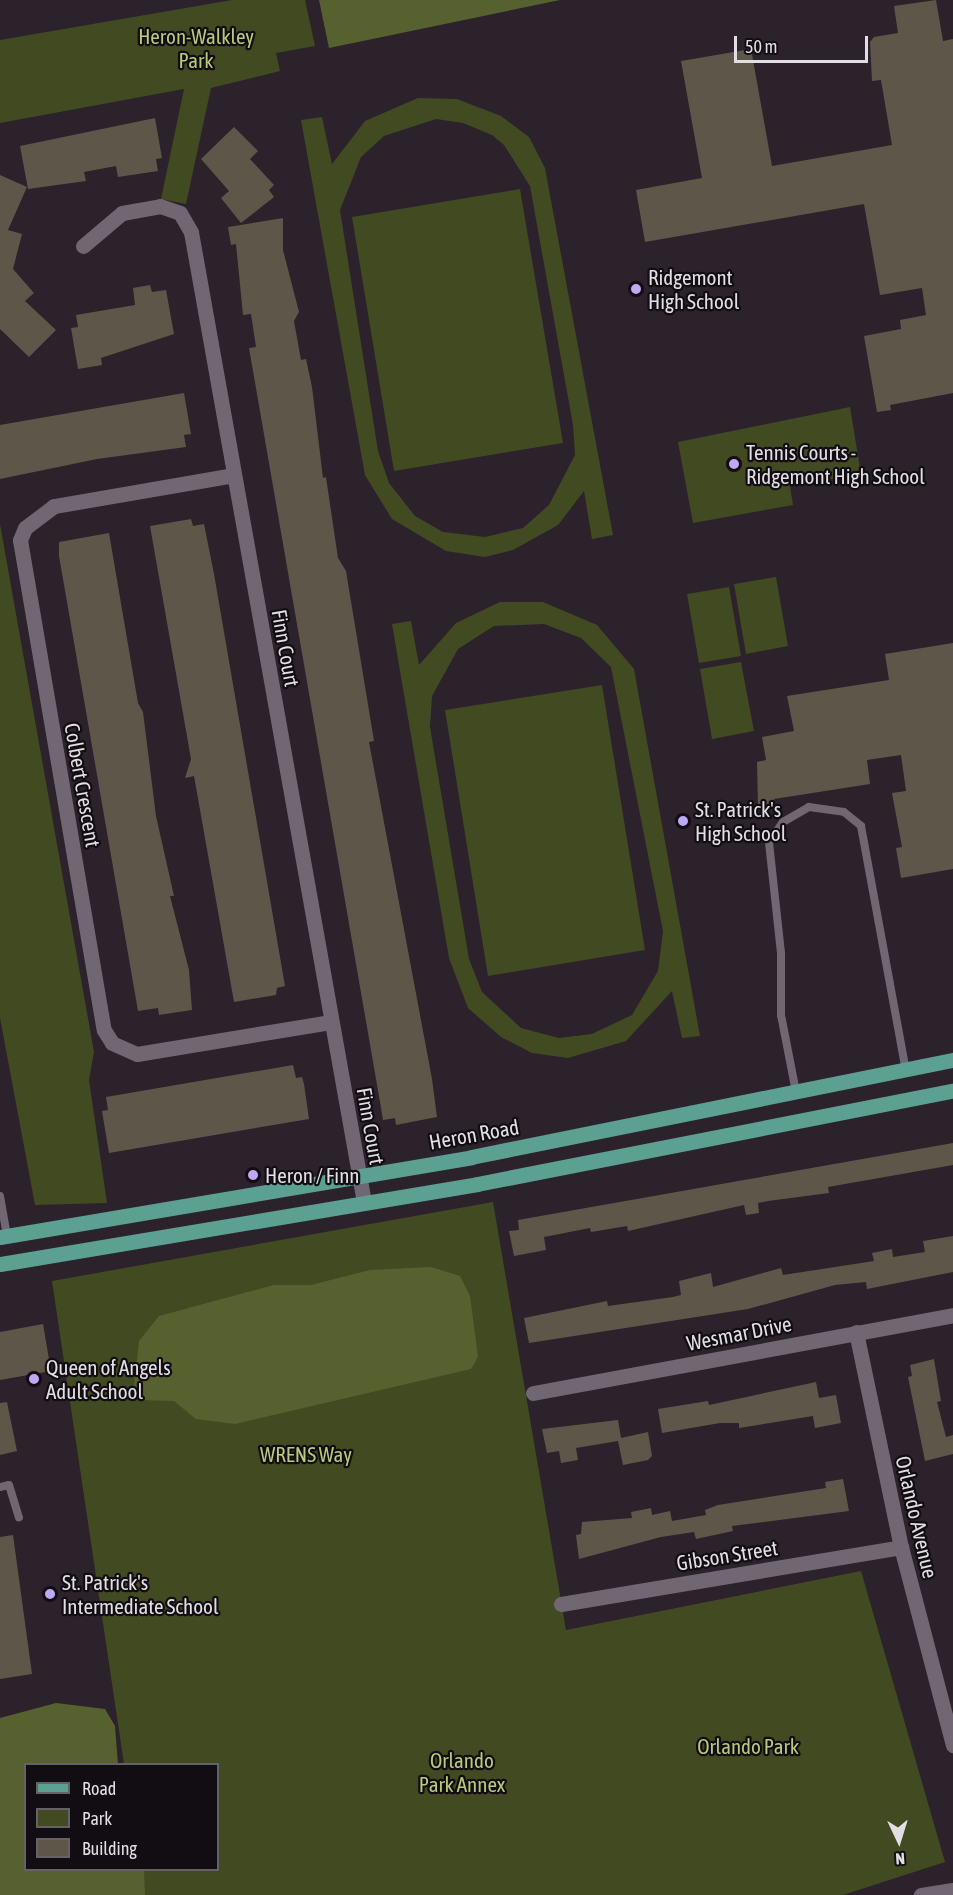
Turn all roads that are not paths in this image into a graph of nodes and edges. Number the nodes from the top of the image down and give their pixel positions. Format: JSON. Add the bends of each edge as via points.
{"nodes":[{"id":1,"x":83,"y":246,"type":"dead end"},
{"id":2,"x":234,"y":475,"type":"junction"},
{"id":3,"x":330,"y":1022,"type":"junction"},
{"id":4,"x":953,"y":1060,"type":"edge"},
{"id":5,"x":906,"y":1070,"type":"junction"},
{"id":6,"x":953,"y":1091,"type":"edge"},
{"id":7,"x":796,"y":1092,"type":"junction"},
{"id":8,"x":358,"y":1176,"type":"junction"},
{"id":9,"x":0,"y":1202,"type":"edge"},
{"id":10,"x":364,"y":1202,"type":"junction"},
{"id":11,"x":4,"y":1236,"type":"edge"},
{"id":12,"x":0,"y":1264,"type":"edge"},
{"id":13,"x":953,"y":1315,"type":"edge"},
{"id":14,"x":856,"y":1332,"type":"junction"},
{"id":15,"x":533,"y":1393,"type":"dead end"},
{"id":16,"x":0,"y":1487,"type":"edge"},
{"id":17,"x":19,"y":1517,"type":"dead end"},
{"id":18,"x":901,"y":1547,"type":"junction"},
{"id":19,"x":561,"y":1604,"type":"dead end"},
{"id":20,"x":953,"y":1745,"type":"edge"},
{"id":21,"x":953,"y":1890,"type":"edge"},
{"id":22,"x":921,"y":1895,"type":"edge"}],
"edges":[{"from":1,"to":2,"type":"street","name":"Finn Court","via":[[122,213],[160,206],[180,213],[187,222]]},
{"from":2,"to":3,"type":"street","name":"Finn Court"},
{"from":2,"to":3,"type":"street","name":"Colbert Crescent","via":[[54,506],[25,528],[20,540],[102,1018],[112,1043],[137,1054]]},
{"from":3,"to":8,"type":"street","name":"Finn Court"},
{"from":4,"to":5,"type":"main road","name":"Heron Road"},
{"from":5,"to":7,"type":"main road","name":"Heron Road"},
{"from":5,"to":7,"type":"lane","via":[[861,826],[844,812],[809,807],[783,822],[769,842],[781,953],[781,1014]]},
{"from":6,"to":10,"type":"main road"},
{"from":7,"to":8,"type":"main road","name":"Heron Road"},
{"from":8,"to":10,"type":"street","name":"Finn Court"},
{"from":8,"to":11,"type":"main road","name":"Heron Road"},
{"from":9,"to":11,"type":"lane"},
{"from":10,"to":12,"type":"main road"},
{"from":13,"to":14,"type":"street","name":"Wesmar Drive"},
{"from":14,"to":15,"type":"street","name":"Wesmar Drive"},
{"from":14,"to":18,"type":"street","name":"Orlando Avenue"},
{"from":16,"to":17,"type":"lane","via":[[9,1485]]},
{"from":18,"to":19,"type":"street","name":"Gibson Street"},
{"from":18,"to":20,"type":"street","name":"Orlando Avenue"},
{"from":21,"to":22,"type":"street"}]}
